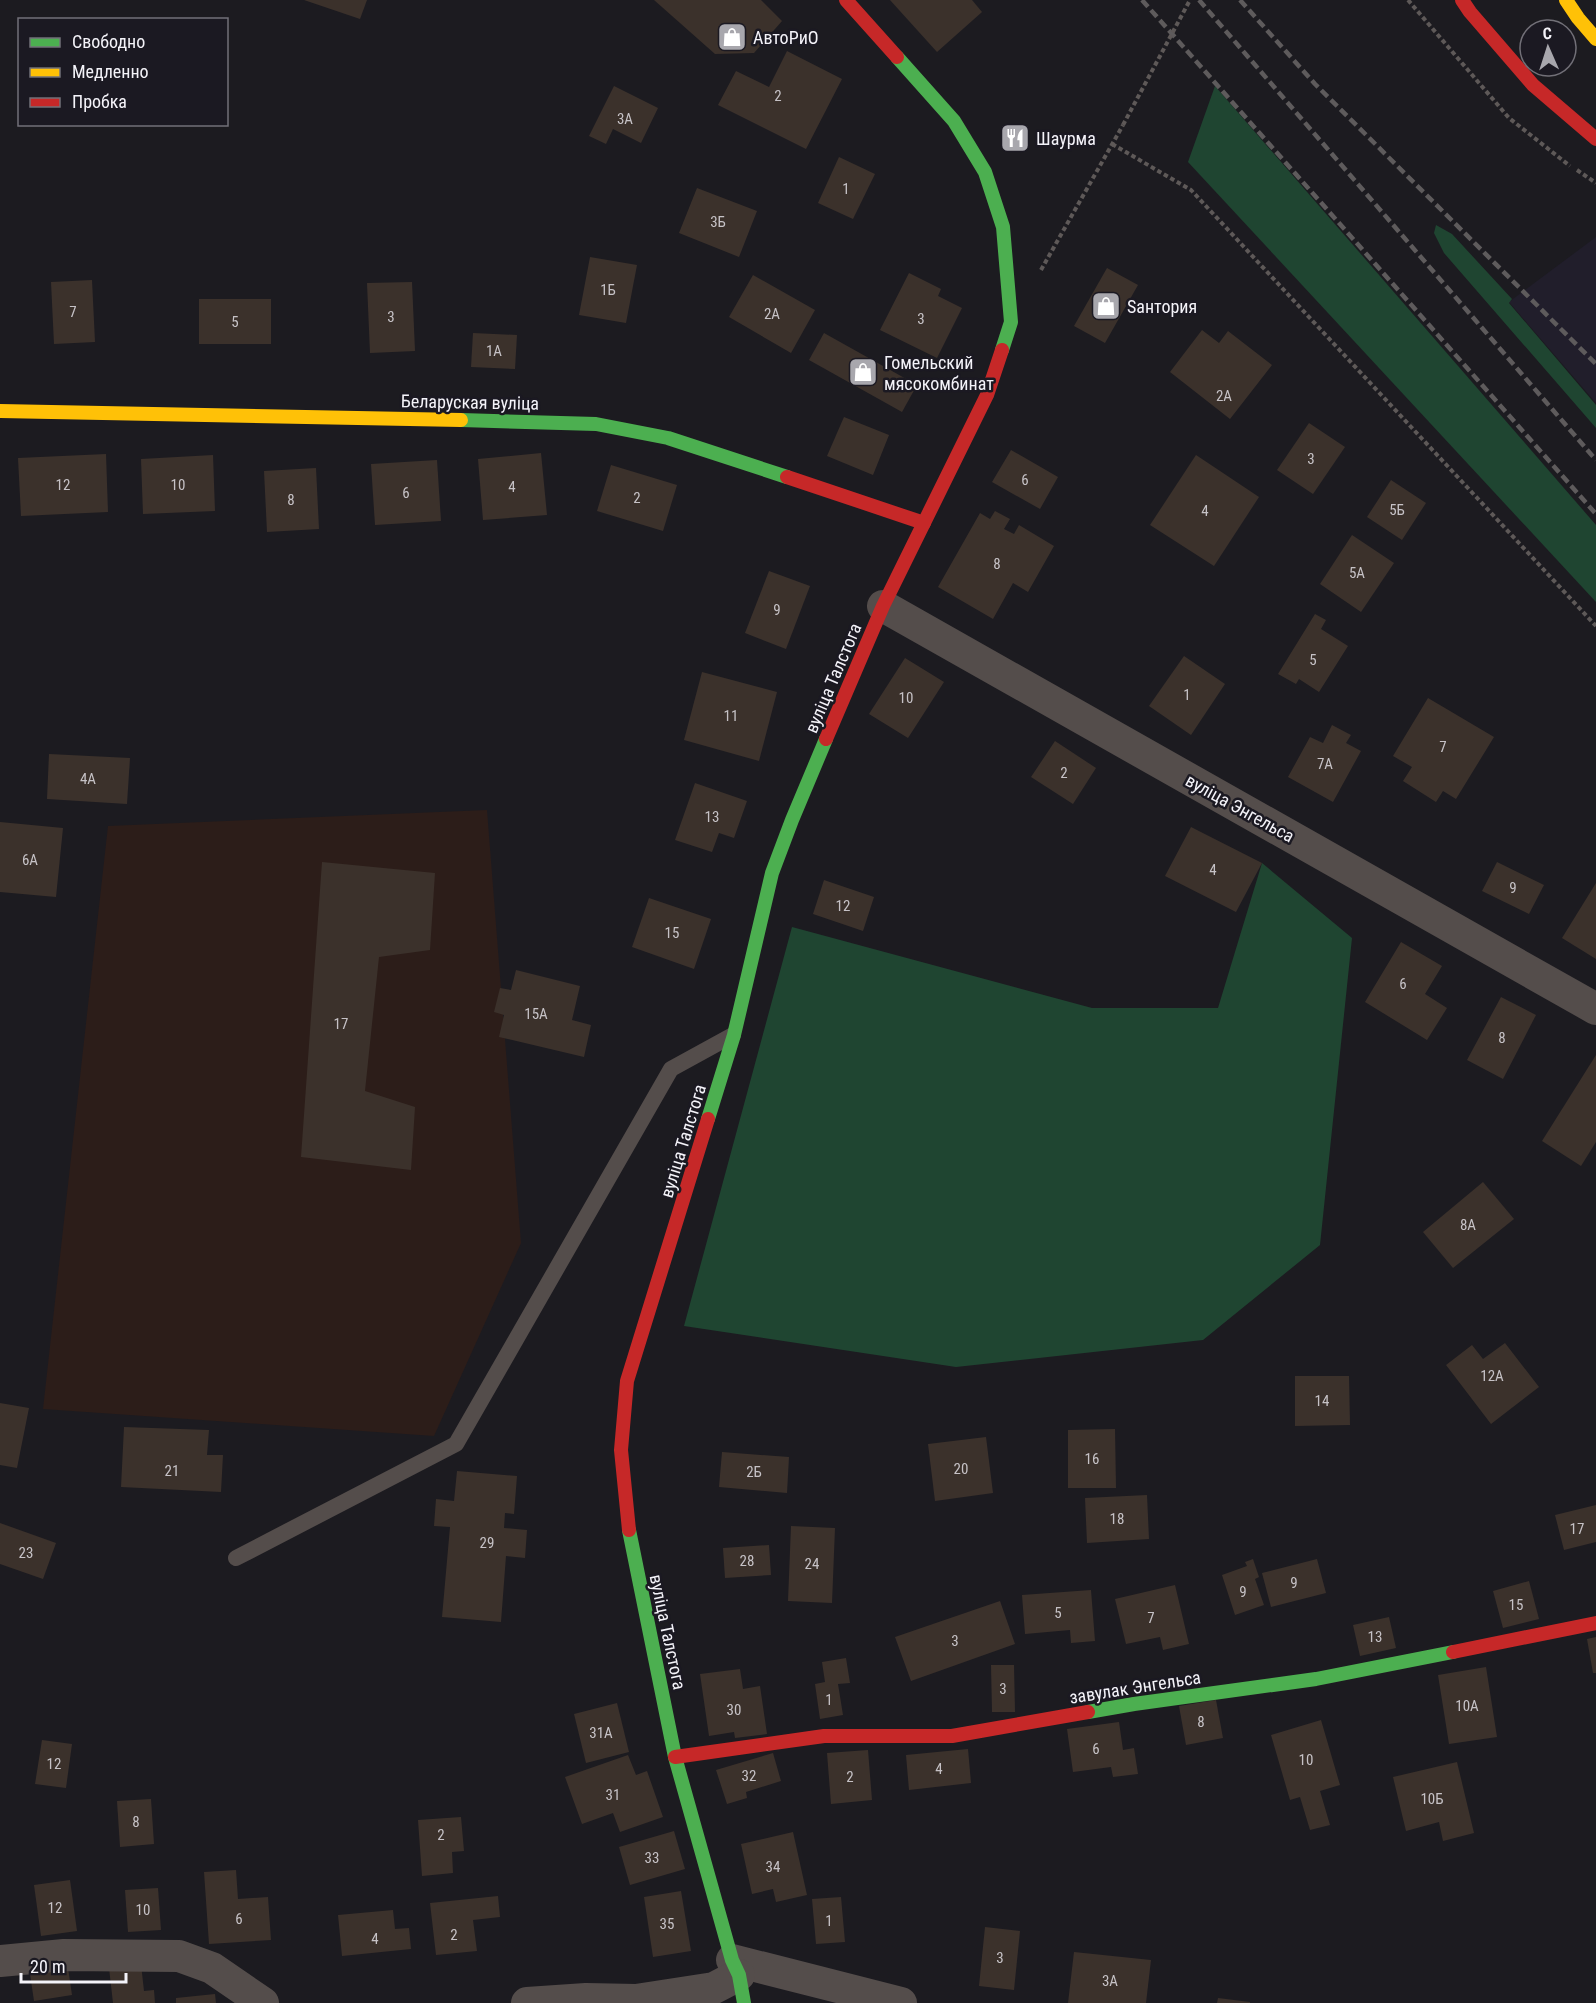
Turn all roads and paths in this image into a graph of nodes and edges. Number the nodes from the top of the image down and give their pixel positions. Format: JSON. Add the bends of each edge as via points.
{"nodes":[{"id":1,"x":846,"y":0,"type":"edge"},
{"id":2,"x":1190,"y":0,"type":"edge"},
{"id":3,"x":1462,"y":0,"type":"edge"},
{"id":4,"x":1566,"y":0,"type":"edge"},
{"id":5,"x":1582,"y":0,"type":"edge"},
{"id":6,"x":1578,"y":18,"type":"junction"},
{"id":7,"x":1596,"y":39,"type":"edge"},
{"id":8,"x":1596,"y":139,"type":"edge"},
{"id":9,"x":1112,"y":144,"type":"junction"},
{"id":10,"x":1039,"y":273,"type":"dead end"},
{"id":11,"x":0,"y":411,"type":"edge"},
{"id":12,"x":924,"y":523,"type":"junction"},
{"id":13,"x":883,"y":606,"type":"junction"},
{"id":14,"x":1596,"y":626,"type":"edge"},
{"id":15,"x":1596,"y":1009,"type":"edge"},
{"id":16,"x":734,"y":1035,"type":"junction"},
{"id":17,"x":236,"y":1558,"type":"dead end"},
{"id":18,"x":1596,"y":1623,"type":"edge"},
{"id":19,"x":675,"y":1757,"type":"junction"},
{"id":20,"x":0,"y":1961,"type":"edge"},
{"id":21,"x":738,"y":1979,"type":"edge"},
{"id":22,"x":263,"y":2003,"type":"edge"},
{"id":23,"x":527,"y":2003,"type":"edge"},
{"id":24,"x":901,"y":2003,"type":"edge"}],
"edges":[{"from":1,"to":12,"type":"street","name":"вуліца Талстога","via":[[954,121],[985,172],[1003,227],[1011,322],[987,395]]},
{"from":2,"to":9,"type":"path","bridge":true},
{"from":3,"to":8,"type":"street","via":[[1533,85]]},
{"from":4,"to":6,"type":"street"},
{"from":5,"to":6,"type":"lane"},
{"from":6,"to":7,"type":"street"},
{"from":9,"to":10,"type":"path"},
{"from":9,"to":14,"type":"path","via":[[1191,190]]},
{"from":11,"to":12,"type":"street","name":"Беларуская вуліца","via":[[596,424],[668,438]]},
{"from":12,"to":13,"type":"street","name":"вуліца Талстога"},
{"from":13,"to":15,"type":"street","name":"вуліца Энгельса"},
{"from":13,"to":16,"type":"street","name":"вуліца Талстога","via":[[772,873]]},
{"from":16,"to":17,"type":"lane","via":[[671,1069],[456,1444]]},
{"from":16,"to":19,"type":"street","name":"вуліца Талстога","via":[[627,1381],[621,1450],[627,1521]]},
{"from":18,"to":19,"type":"street","name":"завулак Энгельса","via":[[1316,1679],[1134,1704],[952,1736],[824,1736]]},
{"from":19,"to":21,"type":"street","name":"вуліца Талстога"},
{"from":20,"to":22,"type":"street","via":[[64,1955],[179,1956],[212,1968]]},
{"from":21,"to":23,"type":"street","via":[[714,1988],[636,2000]]},
{"from":21,"to":24,"type":"street"}]}
